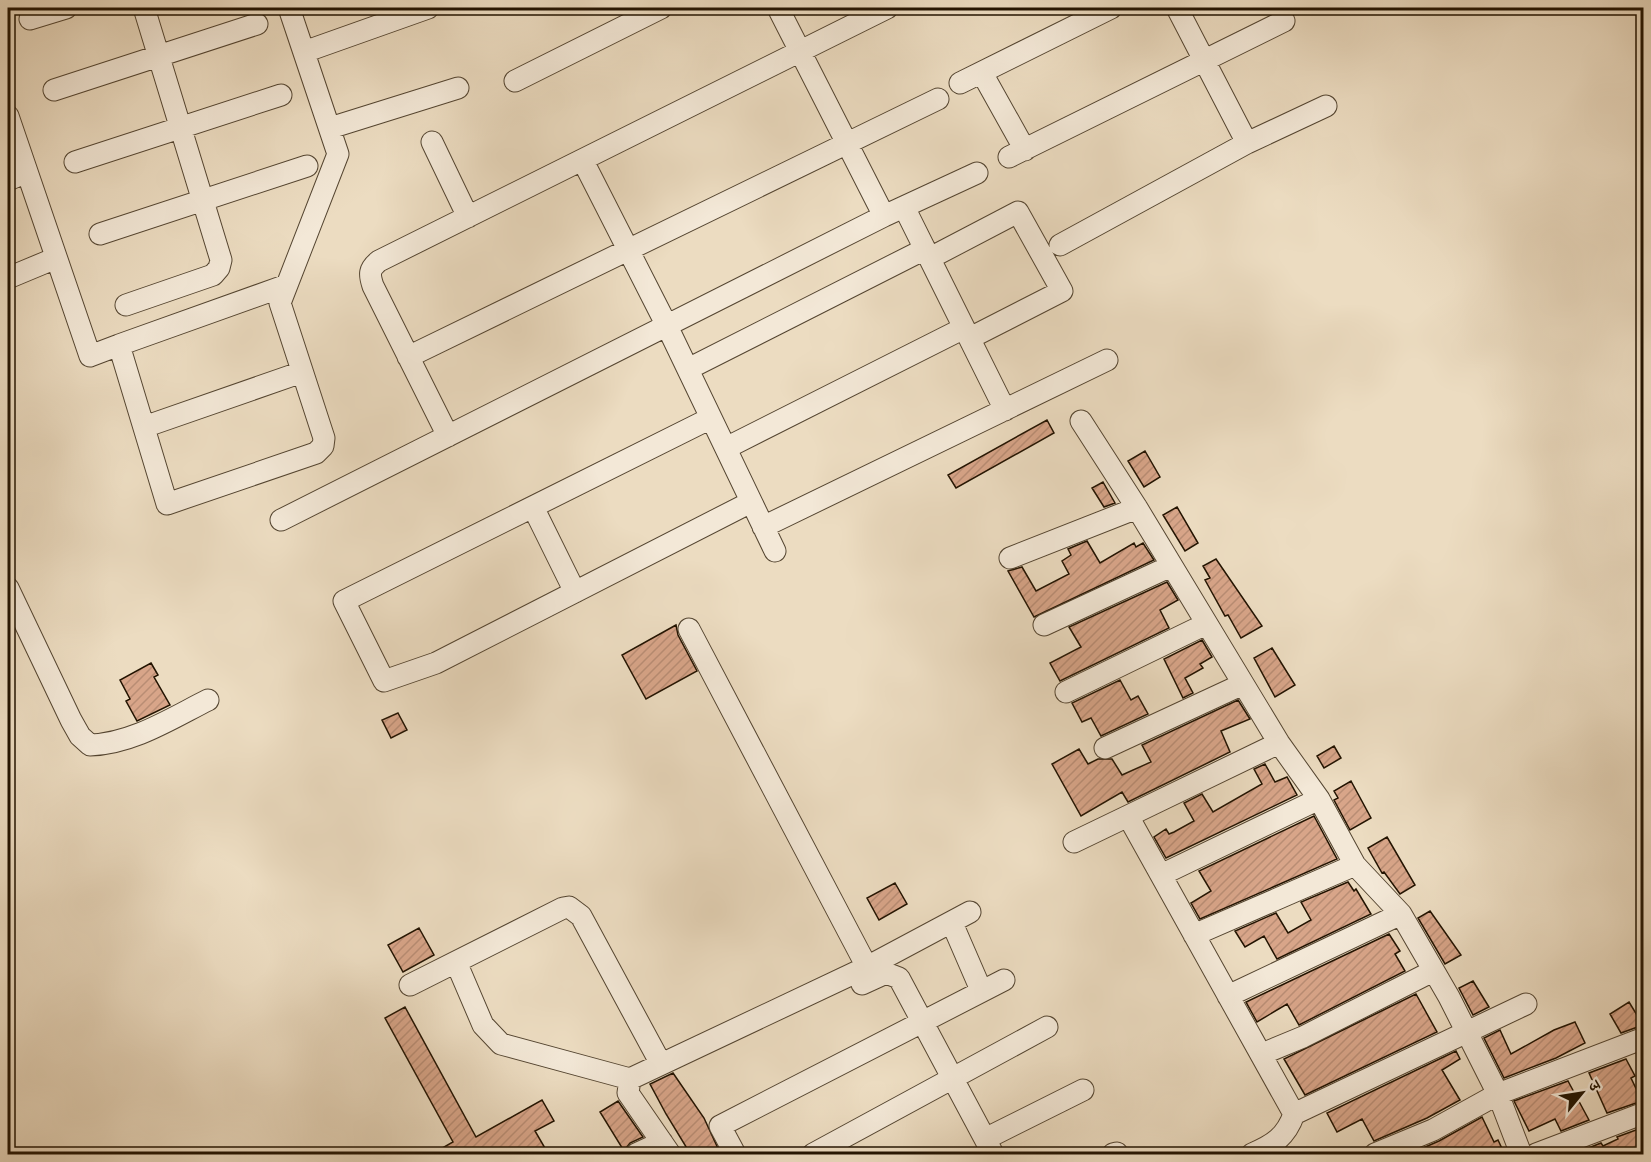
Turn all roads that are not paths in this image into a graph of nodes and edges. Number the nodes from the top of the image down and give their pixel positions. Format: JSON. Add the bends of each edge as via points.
{"nodes":[{"id":1,"x":66,"y":8,"type":"edge"},
{"id":2,"x":144,"y":8,"type":"edge"},
{"id":3,"x":289,"y":8,"type":"edge"},
{"id":4,"x":428,"y":8,"type":"edge"},
{"id":5,"x":661,"y":8,"type":"edge"},
{"id":6,"x":778,"y":8,"type":"edge"},
{"id":7,"x":887,"y":8,"type":"edge"},
{"id":8,"x":1111,"y":8,"type":"edge"},
{"id":9,"x":1177,"y":8,"type":"edge"},
{"id":10,"x":30,"y":19,"type":"dead end"},
{"id":11,"x":1284,"y":21,"type":"dead end"},
{"id":12,"x":257,"y":24,"type":"dead end"},
{"id":13,"x":304,"y":52,"type":"junction"},
{"id":14,"x":801,"y":52,"type":"junction"},
{"id":15,"x":159,"y":57,"type":"junction"},
{"id":16,"x":1205,"y":61,"type":"junction"},
{"id":17,"x":982,"y":73,"type":"junction"},
{"id":18,"x":515,"y":81,"type":"dead end"},
{"id":19,"x":960,"y":83,"type":"dead end"},
{"id":20,"x":458,"y":88,"type":"dead end"},
{"id":21,"x":54,"y":90,"type":"dead end"},
{"id":22,"x":281,"y":95,"type":"dead end"},
{"id":23,"x":938,"y":99,"type":"dead end"},
{"id":24,"x":1326,"y":106,"type":"dead end"},
{"id":25,"x":8,"y":116,"type":"edge"},
{"id":26,"x":330,"y":128,"type":"junction"},
{"id":27,"x":181,"y":129,"type":"junction"},
{"id":28,"x":432,"y":142,"type":"dead end"},
{"id":29,"x":847,"y":143,"type":"junction"},
{"id":30,"x":1247,"y":143,"type":"junction"},
{"id":31,"x":583,"y":161,"type":"junction"},
{"id":32,"x":75,"y":162,"type":"dead end"},
{"id":33,"x":307,"y":166,"type":"dead end"},
{"id":34,"x":27,"y":172,"type":"junction"},
{"id":35,"x":977,"y":173,"type":"dead end"},
{"id":36,"x":8,"y":180,"type":"edge"},
{"id":37,"x":202,"y":201,"type":"junction"},
{"id":38,"x":904,"y":207,"type":"junction"},
{"id":39,"x":884,"y":216,"type":"junction"},
{"id":40,"x":468,"y":217,"type":"junction"},
{"id":41,"x":100,"y":234,"type":"dead end"},
{"id":42,"x":1060,"y":245,"type":"dead end"},
{"id":43,"x":629,"y":250,"type":"junction"},
{"id":44,"x":927,"y":254,"type":"junction"},
{"id":45,"x":56,"y":258,"type":"junction"},
{"id":46,"x":8,"y":278,"type":"edge"},
{"id":47,"x":287,"y":285,"type":"junction"},
{"id":48,"x":126,"y":305,"type":"dead end"},
{"id":49,"x":667,"y":326,"type":"junction"},
{"id":50,"x":967,"y":333,"type":"junction"},
{"id":51,"x":119,"y":345,"type":"junction"},
{"id":52,"x":408,"y":357,"type":"junction"},
{"id":53,"x":1107,"y":360,"type":"dead end"},
{"id":54,"x":688,"y":369,"type":"junction"},
{"id":55,"x":302,"y":372,"type":"junction"},
{"id":56,"x":1005,"y":410,"type":"junction"},
{"id":57,"x":711,"y":418,"type":"junction"},
{"id":58,"x":1081,"y":421,"type":"dead end"},
{"id":59,"x":144,"y":428,"type":"junction"},
{"id":60,"x":448,"y":436,"type":"junction"},
{"id":61,"x":726,"y":448,"type":"junction"},
{"id":62,"x":751,"y":502,"type":"junction"},
{"id":63,"x":533,"y":507,"type":"junction"},
{"id":64,"x":1137,"y":508,"type":"junction"},
{"id":65,"x":281,"y":520,"type":"dead end"},
{"id":66,"x":763,"y":526,"type":"junction"},
{"id":67,"x":775,"y":551,"type":"dead end"},
{"id":68,"x":1010,"y":558,"type":"dead end"},
{"id":69,"x":1171,"y":566,"type":"junction"},
{"id":70,"x":8,"y":588,"type":"edge"},
{"id":71,"x":575,"y":592,"type":"junction"},
{"id":72,"x":1206,"y":624,"type":"junction"},
{"id":73,"x":1044,"y":626,"type":"dead end"},
{"id":74,"x":689,"y":629,"type":"dead end"},
{"id":75,"x":1243,"y":684,"type":"junction"},
{"id":76,"x":1066,"y":692,"type":"dead end"},
{"id":77,"x":208,"y":700,"type":"dead end"},
{"id":78,"x":1279,"y":743,"type":"junction"},
{"id":79,"x":1105,"y":748,"type":"dead end"},
{"id":80,"x":1319,"y":799,"type":"junction"},
{"id":81,"x":1128,"y":816,"type":"junction"},
{"id":82,"x":1074,"y":842,"type":"dead end"},
{"id":83,"x":1355,"y":865,"type":"junction"},
{"id":84,"x":1161,"y":875,"type":"junction"},
{"id":85,"x":970,"y":912,"type":"dead end"},
{"id":86,"x":1401,"y":914,"type":"junction"},
{"id":87,"x":955,"y":930,"type":"dead end"},
{"id":88,"x":1194,"y":935,"type":"junction"},
{"id":89,"x":456,"y":962,"type":"junction"},
{"id":90,"x":867,"y":967,"type":"junction"},
{"id":91,"x":1433,"y":971,"type":"junction"},
{"id":92,"x":1004,"y":980,"type":"dead end"},
{"id":93,"x":410,"y":985,"type":"dead end"},
{"id":94,"x":981,"y":990,"type":"junction"},
{"id":95,"x":1228,"y":996,"type":"junction"},
{"id":96,"x":1526,"y":1004,"type":"dead end"},
{"id":97,"x":921,"y":1020,"type":"junction"},
{"id":98,"x":1047,"y":1027,"type":"dead end"},
{"id":99,"x":1466,"y":1033,"type":"junction"},
{"id":100,"x":1644,"y":1038,"type":"edge"},
{"id":101,"x":1262,"y":1054,"type":"junction"},
{"id":102,"x":661,"y":1064,"type":"junction"},
{"id":103,"x":683,"y":1070,"type":"dead end"},
{"id":104,"x":953,"y":1077,"type":"junction"},
{"id":105,"x":630,"y":1079,"type":"junction"},
{"id":106,"x":1083,"y":1090,"type":"dead end"},
{"id":107,"x":1498,"y":1094,"type":"junction"},
{"id":108,"x":1644,"y":1113,"type":"edge"},
{"id":109,"x":1294,"y":1114,"type":"junction"},
{"id":110,"x":989,"y":1147,"type":"edge"},
{"id":111,"x":666,"y":1148,"type":"edge"},
{"id":112,"x":824,"y":1152,"type":"edge"},
{"id":113,"x":636,"y":1155,"type":"edge"},
{"id":114,"x":735,"y":1155,"type":"edge"},
{"id":115,"x":1252,"y":1155,"type":"edge"},
{"id":116,"x":1375,"y":1155,"type":"edge"},
{"id":117,"x":1521,"y":1155,"type":"edge"},
{"id":118,"x":1536,"y":1155,"type":"edge"}],
"edges":[{"from":1,"to":10,"type":"street"},
{"from":2,"to":15,"type":"street"},
{"from":3,"to":13,"type":"street"},
{"from":4,"to":13,"type":"street"},
{"from":5,"to":18,"type":"street"},
{"from":6,"to":14,"type":"street"},
{"from":7,"to":14,"type":"street"},
{"from":8,"to":17,"type":"street"},
{"from":9,"to":16,"type":"street"},
{"from":11,"to":16,"type":"street"},
{"from":12,"to":15,"type":"street"},
{"from":13,"to":26,"type":"street"},
{"from":14,"to":29,"type":"street"},
{"from":14,"to":31,"type":"street"},
{"from":15,"to":21,"type":"street"},
{"from":15,"to":27,"type":"street"},
{"from":16,"to":17,"type":"street","via":[[1017,154]]},
{"from":16,"to":30,"type":"street"},
{"from":17,"to":19,"type":"street"},
{"from":20,"to":26,"type":"street"},
{"from":22,"to":27,"type":"street"},
{"from":23,"to":29,"type":"street"},
{"from":24,"to":30,"type":"street"},
{"from":25,"to":34,"type":"street"},
{"from":26,"to":47,"type":"street","via":[[338,154]]},
{"from":27,"to":32,"type":"street"},
{"from":27,"to":37,"type":"street"},
{"from":28,"to":40,"type":"street"},
{"from":29,"to":39,"type":"street"},
{"from":29,"to":43,"type":"street"},
{"from":30,"to":42,"type":"street"},
{"from":31,"to":40,"type":"street"},
{"from":31,"to":43,"type":"street"},
{"from":33,"to":37,"type":"street"},
{"from":34,"to":36,"type":"street"},
{"from":34,"to":45,"type":"street"},
{"from":35,"to":38,"type":"street"},
{"from":37,"to":41,"type":"street"},
{"from":37,"to":48,"type":"street","via":[[221,260],[219,268],[213,275]]},
{"from":38,"to":39,"type":"street"},
{"from":38,"to":44,"type":"street"},
{"from":39,"to":49,"type":"street"},
{"from":40,"to":52,"type":"street","via":[[372,267],[369,275],[373,286]]},
{"from":43,"to":49,"type":"street"},
{"from":43,"to":52,"type":"street"},
{"from":44,"to":50,"type":"street"},
{"from":44,"to":50,"type":"street","via":[[1018,212],[1062,291]]},
{"from":44,"to":54,"type":"street"},
{"from":45,"to":46,"type":"street"},
{"from":45,"to":51,"type":"street","via":[[90,356]]},
{"from":47,"to":51,"type":"street"},
{"from":47,"to":55,"type":"street","via":[[280,303]]},
{"from":49,"to":54,"type":"street"},
{"from":49,"to":60,"type":"street"},
{"from":50,"to":56,"type":"street"},
{"from":50,"to":61,"type":"street"},
{"from":51,"to":59,"type":"street"},
{"from":52,"to":60,"type":"street"},
{"from":53,"to":56,"type":"street"},
{"from":54,"to":57,"type":"street"},
{"from":55,"to":59,"type":"street"},
{"from":55,"to":59,"type":"street","via":[[324,438],[316,453],[167,504]]},
{"from":56,"to":66,"type":"street"},
{"from":57,"to":61,"type":"street"},
{"from":57,"to":63,"type":"street"},
{"from":58,"to":64,"type":"street"},
{"from":60,"to":65,"type":"street"},
{"from":61,"to":62,"type":"street"},
{"from":62,"to":66,"type":"street"},
{"from":62,"to":71,"type":"street"},
{"from":63,"to":71,"type":"street"},
{"from":63,"to":71,"type":"street","via":[[344,601],[384,681],[436,663]]},
{"from":64,"to":68,"type":"street"},
{"from":64,"to":69,"type":"street"},
{"from":66,"to":67,"type":"street"},
{"from":69,"to":72,"type":"street"},
{"from":69,"to":73,"type":"street"},
{"from":70,"to":77,"type":"street","via":[[70,720],[90,745],[135,735]]},
{"from":72,"to":75,"type":"street"},
{"from":72,"to":76,"type":"street"},
{"from":74,"to":90,"type":"street"},
{"from":75,"to":78,"type":"street"},
{"from":75,"to":79,"type":"street"},
{"from":78,"to":80,"type":"street"},
{"from":78,"to":81,"type":"street"},
{"from":80,"to":83,"type":"street"},
{"from":80,"to":84,"type":"street"},
{"from":81,"to":82,"type":"street"},
{"from":81,"to":84,"type":"street"},
{"from":83,"to":86,"type":"street"},
{"from":83,"to":88,"type":"street"},
{"from":84,"to":88,"type":"street"},
{"from":85,"to":90,"type":"street"},
{"from":86,"to":91,"type":"street"},
{"from":86,"to":95,"type":"street"},
{"from":87,"to":94,"type":"street"},
{"from":88,"to":95,"type":"street"},
{"from":89,"to":93,"type":"street"},
{"from":89,"to":102,"type":"street","via":[[569,907],[581,916]]},
{"from":89,"to":105,"type":"street","via":[[483,1025],[501,1044]]},
{"from":90,"to":102,"type":"street"},
{"from":91,"to":99,"type":"street"},
{"from":91,"to":101,"type":"street"},
{"from":92,"to":94,"type":"street"},
{"from":94,"to":97,"type":"street"},
{"from":95,"to":101,"type":"street"},
{"from":96,"to":99,"type":"street"},
{"from":97,"to":103,"type":"street","via":[[898,978],[886,973]]},
{"from":97,"to":104,"type":"street"},
{"from":97,"to":114,"type":"street","via":[[720,1126]]},
{"from":98,"to":104,"type":"street"},
{"from":99,"to":107,"type":"street"},
{"from":99,"to":109,"type":"street"},
{"from":100,"to":107,"type":"street"},
{"from":101,"to":109,"type":"street"},
{"from":102,"to":105,"type":"street"},
{"from":104,"to":110,"type":"street"},
{"from":104,"to":112,"type":"street"},
{"from":105,"to":111,"type":"street","via":[[628,1093]]},
{"from":106,"to":110,"type":"street"},
{"from":107,"to":116,"type":"street","via":[[1433,1130]]},
{"from":107,"to":117,"type":"street"},
{"from":108,"to":118,"type":"street"},
{"from":109,"to":115,"type":"street","via":[[1289,1128],[1276,1143]]},
{"from":111,"to":113,"type":"street"}]}
